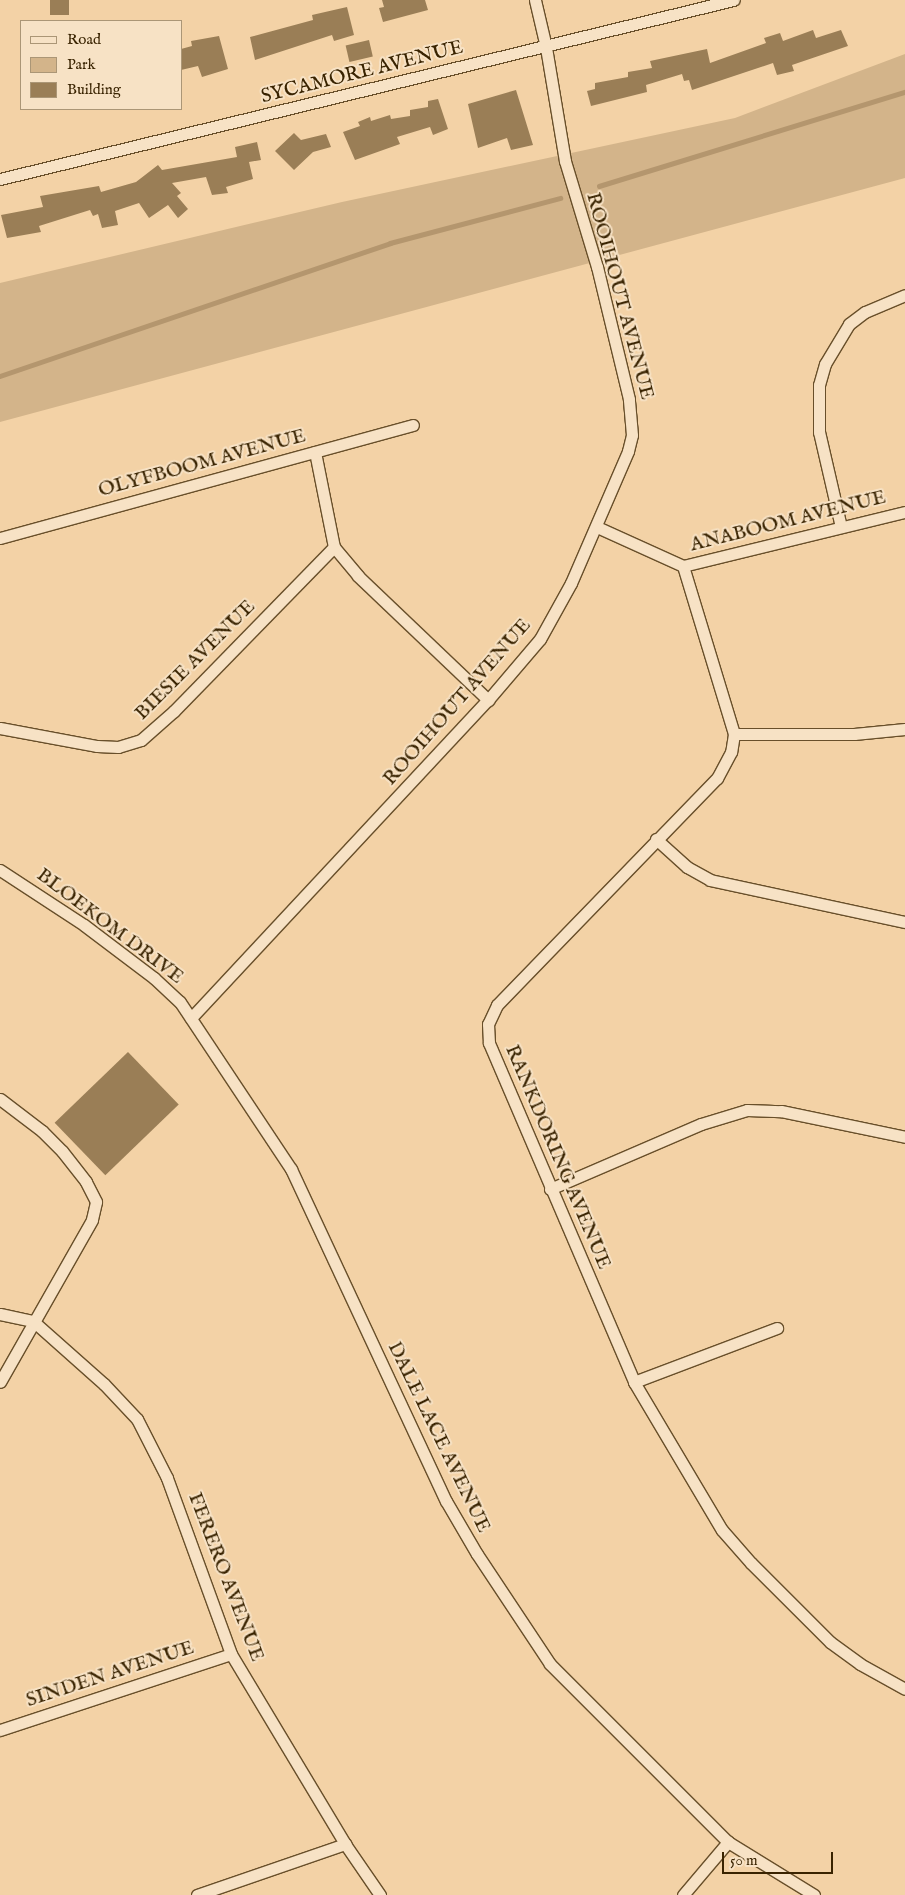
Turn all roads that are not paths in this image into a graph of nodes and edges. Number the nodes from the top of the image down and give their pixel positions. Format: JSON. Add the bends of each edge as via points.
{"nodes":[{"id":1,"x":535,"y":0,"type":"edge"},
{"id":2,"x":733,"y":0,"type":"edge"},
{"id":3,"x":546,"y":47,"type":"junction"},
{"id":4,"x":0,"y":179,"type":"edge"},
{"id":5,"x":905,"y":295,"type":"edge"},
{"id":6,"x":413,"y":424,"type":"dead end"},
{"id":7,"x":315,"y":452,"type":"junction"},
{"id":8,"x":905,"y":512,"type":"edge"},
{"id":9,"x":841,"y":527,"type":"junction"},
{"id":10,"x":597,"y":528,"type":"junction"},
{"id":11,"x":0,"y":538,"type":"edge"},
{"id":12,"x":334,"y":547,"type":"junction"},
{"id":13,"x":683,"y":566,"type":"junction"},
{"id":14,"x":488,"y":700,"type":"junction"},
{"id":15,"x":0,"y":728,"type":"edge"},
{"id":16,"x":905,"y":729,"type":"edge"},
{"id":17,"x":734,"y":734,"type":"junction"},
{"id":18,"x":656,"y":839,"type":"junction"},
{"id":19,"x":0,"y":870,"type":"edge"},
{"id":20,"x":905,"y":922,"type":"edge"},
{"id":21,"x":191,"y":1018,"type":"junction"},
{"id":22,"x":0,"y":1099,"type":"edge"},
{"id":23,"x":905,"y":1137,"type":"edge"},
{"id":24,"x":550,"y":1189,"type":"junction"},
{"id":25,"x":0,"y":1314,"type":"edge"},
{"id":26,"x":32,"y":1321,"type":"junction"},
{"id":27,"x":777,"y":1328,"type":"dead end"},
{"id":28,"x":0,"y":1382,"type":"edge"},
{"id":29,"x":634,"y":1382,"type":"junction"},
{"id":30,"x":231,"y":1654,"type":"junction"},
{"id":31,"x":905,"y":1689,"type":"edge"},
{"id":32,"x":0,"y":1730,"type":"edge"},
{"id":33,"x":728,"y":1842,"type":"junction"},
{"id":34,"x":345,"y":1844,"type":"junction"},
{"id":35,"x":197,"y":1895,"type":"edge"},
{"id":36,"x":380,"y":1895,"type":"edge"},
{"id":37,"x":683,"y":1895,"type":"edge"},
{"id":38,"x":814,"y":1895,"type":"edge"}],
"edges":[{"from":1,"to":3,"type":"street","name":"ROOIHOUT AVENUE"},
{"from":2,"to":3,"type":"street","name":"SYCAMORE AVENUE"},
{"from":3,"to":4,"type":"street","name":"SYCAMORE AVENUE"},
{"from":3,"to":10,"type":"street","name":"ROOIHOUT AVENUE","via":[[565,160],[597,267],[632,418],[628,451]]},
{"from":5,"to":9,"type":"street","via":[[865,312],[849,324],[825,364],[819,385],[819,432]]},
{"from":6,"to":7,"type":"street","name":"OLYFBOOM AVENUE"},
{"from":7,"to":11,"type":"street","name":"OLYFBOOM AVENUE"},
{"from":7,"to":12,"type":"street"},
{"from":8,"to":9,"type":"street","name":"ANABOOM AVENUE"},
{"from":9,"to":13,"type":"street","name":"ANABOOM AVENUE"},
{"from":10,"to":13,"type":"street","name":"ANABOOM AVENUE"},
{"from":10,"to":14,"type":"street","name":"ROOIHOUT AVENUE","via":[[554,618]]},
{"from":12,"to":14,"type":"street","via":[[358,576]]},
{"from":12,"to":15,"type":"street","name":"BIESIE AVENUE","via":[[174,711],[141,740],[118,747],[97,746]]},
{"from":13,"to":17,"type":"street"},
{"from":14,"to":21,"type":"street","name":"ROOIHOUT AVENUE"},
{"from":16,"to":17,"type":"street","via":[[854,734]]},
{"from":17,"to":18,"type":"street","name":"RANKDORING AVENUE","via":[[731,752],[717,778]]},
{"from":18,"to":20,"type":"street","via":[[687,867],[710,880]]},
{"from":18,"to":24,"type":"street","name":"RANKDORING AVENUE","via":[[505,995],[488,1024],[492,1054]]},
{"from":19,"to":21,"type":"street","name":"BLOEKOM DRIVE","via":[[47,898],[136,963],[168,989]]},
{"from":21,"to":33,"type":"street","name":"DALE LACE AVENUE","via":[[291,1169],[431,1474],[515,1614],[550,1664]]},
{"from":22,"to":26,"type":"street","via":[[62,1151],[86,1182],[96,1202],[92,1220]]},
{"from":23,"to":24,"type":"street","via":[[781,1111],[747,1110],[701,1124]]},
{"from":24,"to":29,"type":"street","name":"RANKDORING AVENUE"},
{"from":25,"to":26,"type":"street","name":"FERERO AVENUE"},
{"from":26,"to":28,"type":"street"},
{"from":26,"to":30,"type":"street","name":"FERERO AVENUE","via":[[104,1384],[138,1419],[150,1440]]},
{"from":27,"to":29,"type":"street"},
{"from":29,"to":31,"type":"street","name":"RANKDORING AVENUE","via":[[722,1530],[751,1563],[830,1642],[860,1664]]},
{"from":30,"to":32,"type":"street","name":"SINDEN AVENUE"},
{"from":30,"to":34,"type":"street","name":"FERERO AVENUE"},
{"from":33,"to":37,"type":"street"},
{"from":33,"to":38,"type":"street","name":"DALE LACE AVENUE"},
{"from":34,"to":35,"type":"street"},
{"from":34,"to":36,"type":"street","name":"FERERO AVENUE"}]}
